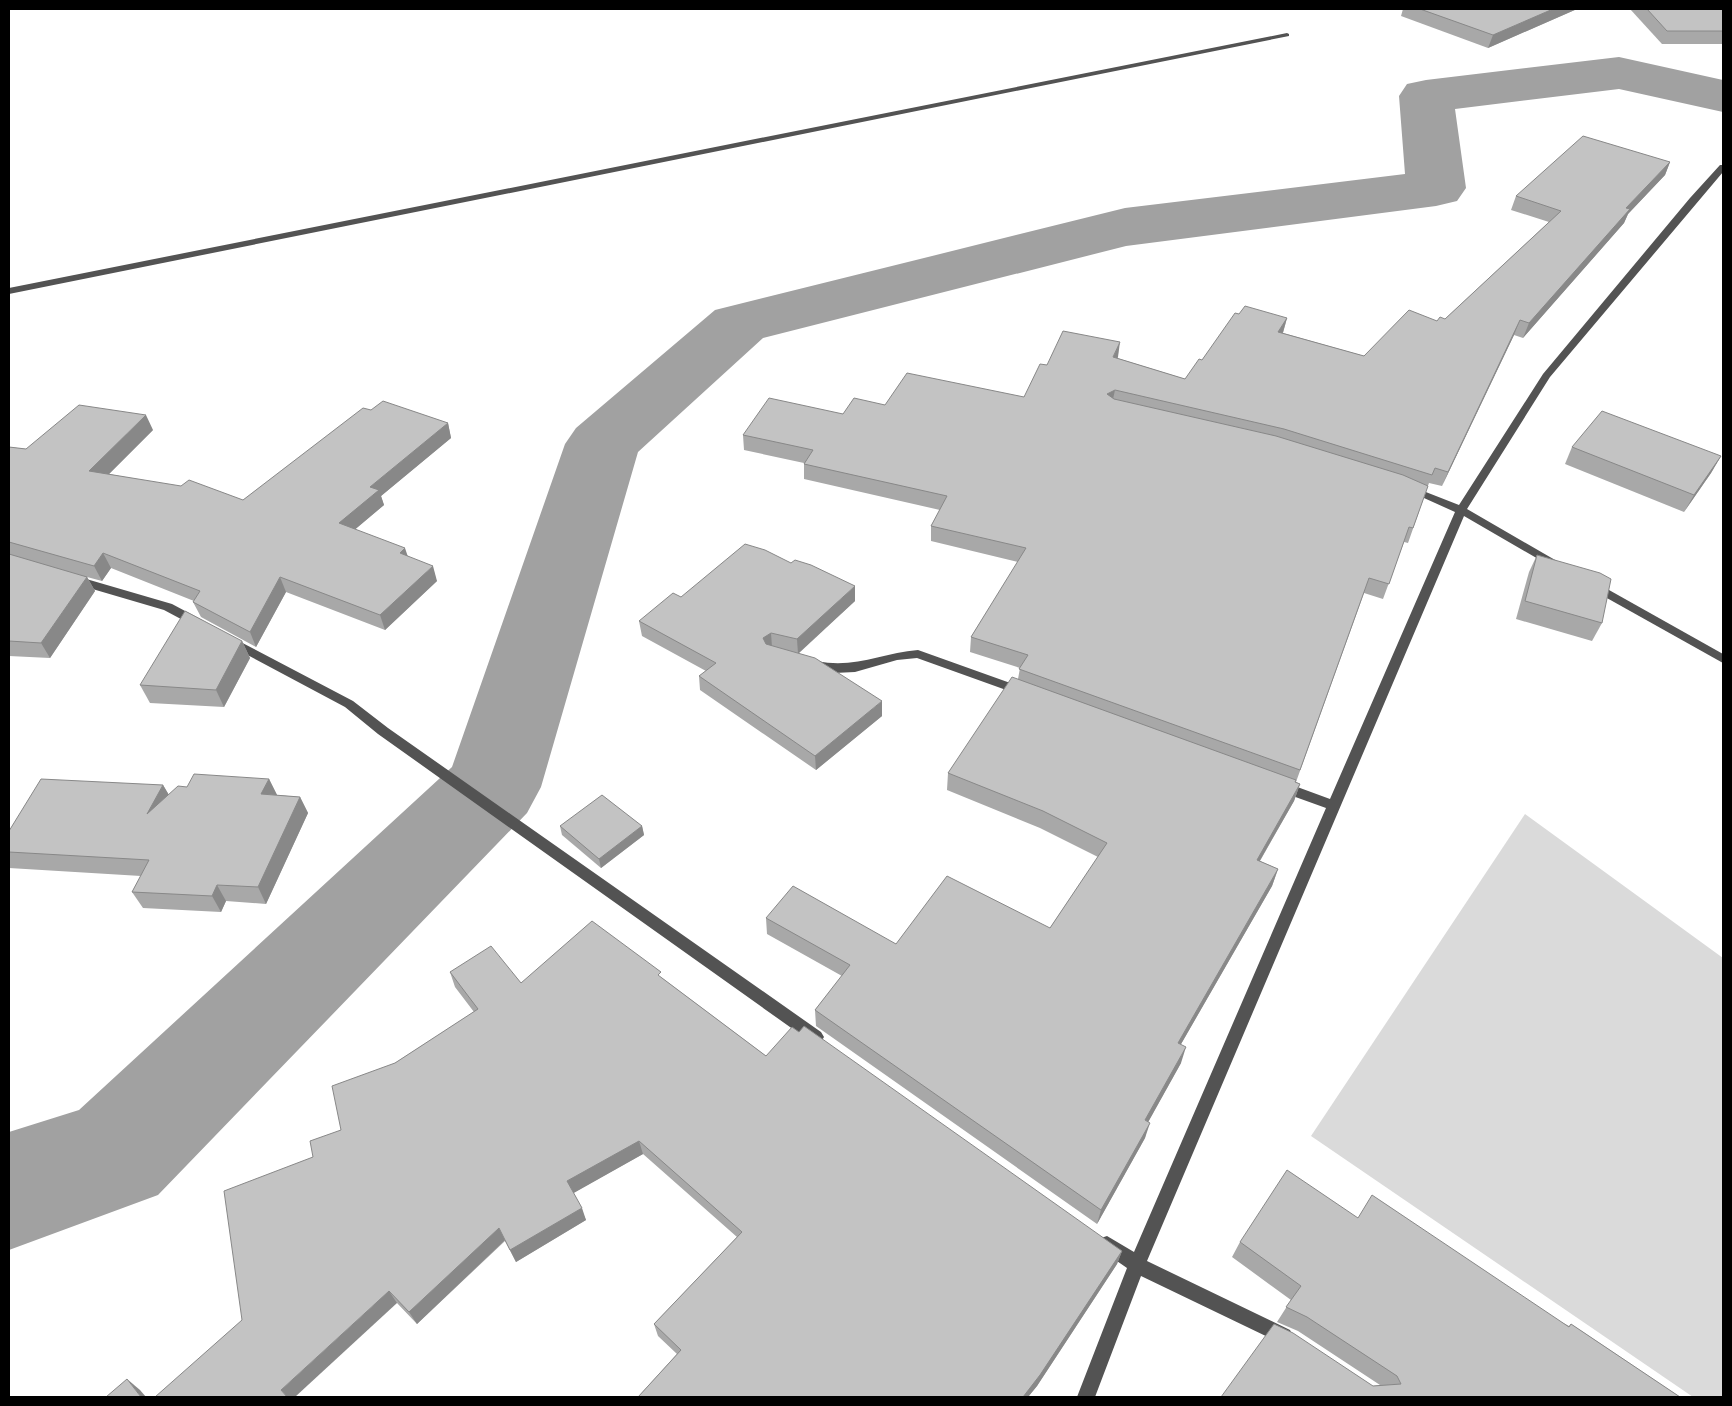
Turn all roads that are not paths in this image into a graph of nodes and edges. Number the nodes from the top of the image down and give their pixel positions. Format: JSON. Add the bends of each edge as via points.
{"nodes":[{"id":1,"x":1288,"y":34,"type":"dead end"},
{"id":2,"x":1723,"y":168,"type":"edge"},
{"id":3,"x":9,"y":291,"type":"edge"},
{"id":4,"x":1402,"y":486,"type":"edge"},
{"id":5,"x":1461,"y":510,"type":"junction"},
{"id":6,"x":1562,"y":568,"type":"edge"},
{"id":7,"x":65,"y":576,"type":"edge"},
{"id":8,"x":1579,"y":577,"type":"edge"},
{"id":9,"x":1723,"y":659,"type":"edge"},
{"id":10,"x":807,"y":663,"type":"edge"},
{"id":11,"x":1029,"y":694,"type":"edge"},
{"id":12,"x":1268,"y":781,"type":"edge"},
{"id":13,"x":1333,"y":805,"type":"junction"},
{"id":14,"x":829,"y":1047,"type":"edge"},
{"id":15,"x":1097,"y":1236,"type":"edge"},
{"id":16,"x":1137,"y":1265,"type":"junction"},
{"id":17,"x":1299,"y":1344,"type":"edge"},
{"id":18,"x":1086,"y":1397,"type":"edge"}],
"edges":[{"from":1,"to":3,"type":"street"},
{"from":2,"to":5,"type":"street","via":[[1546,376]]},
{"from":4,"to":5,"type":"street"},
{"from":5,"to":6,"type":"street"},
{"from":5,"to":13,"type":"street"},
{"from":7,"to":14,"type":"street","via":[[168,607],[349,704]]},
{"from":8,"to":9,"type":"street"},
{"from":10,"to":11,"type":"street","via":[[834,670],[918,654]]},
{"from":12,"to":13,"type":"street"},
{"from":13,"to":16,"type":"street"},
{"from":15,"to":16,"type":"street"},
{"from":16,"to":17,"type":"street"},
{"from":16,"to":18,"type":"street"}]}
